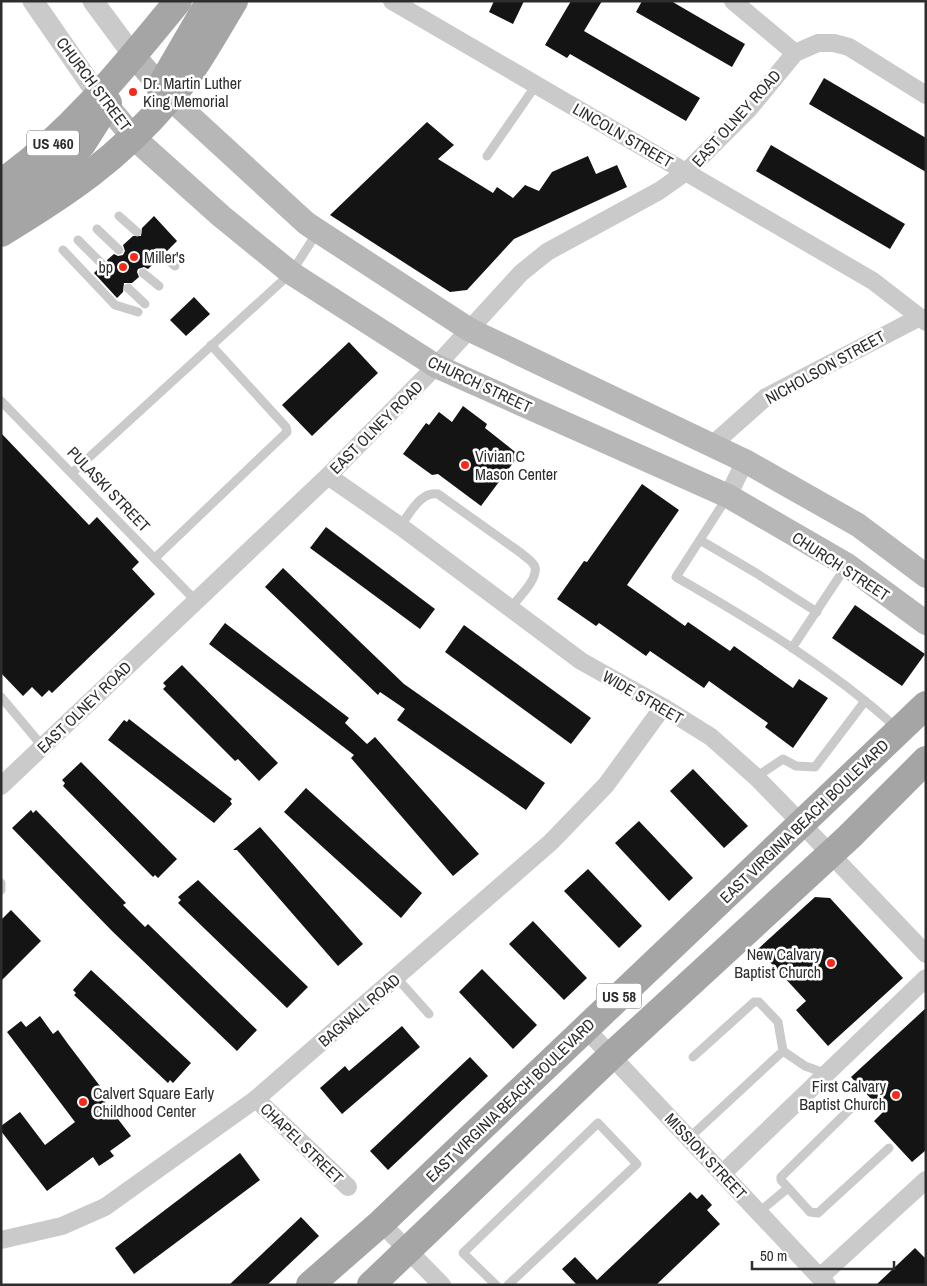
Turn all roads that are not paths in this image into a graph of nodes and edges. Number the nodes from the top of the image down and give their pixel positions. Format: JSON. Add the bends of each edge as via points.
{"nodes":[{"id":1,"x":33,"y":1,"type":"edge"},
{"id":2,"x":93,"y":1,"type":"edge"},
{"id":3,"x":178,"y":1,"type":"edge"},
{"id":4,"x":210,"y":1,"type":"edge"},
{"id":5,"x":234,"y":1,"type":"edge"},
{"id":6,"x":392,"y":1,"type":"edge"},
{"id":7,"x":733,"y":1,"type":"edge"},
{"id":8,"x":795,"y":53,"type":"junction"},
{"id":9,"x":133,"y":55,"type":"junction"},
{"id":10,"x":536,"y":85,"type":"junction"},
{"id":11,"x":165,"y":93,"type":"junction"},
{"id":12,"x":926,"y":95,"type":"edge"},
{"id":13,"x":102,"y":100,"type":"junction"},
{"id":14,"x":134,"y":138,"type":"junction"},
{"id":15,"x":487,"y":156,"type":"dead end"},
{"id":16,"x":686,"y":172,"type":"junction"},
{"id":17,"x":1,"y":183,"type":"edge"},
{"id":18,"x":1,"y":215,"type":"edge"},
{"id":19,"x":119,"y":216,"type":"dead end"},
{"id":20,"x":96,"y":229,"type":"dead end"},
{"id":21,"x":318,"y":231,"type":"junction"},
{"id":22,"x":137,"y":232,"type":"dead end"},
{"id":23,"x":1,"y":233,"type":"edge"},
{"id":24,"x":78,"y":240,"type":"dead end"},
{"id":25,"x":63,"y":250,"type":"dead end"},
{"id":26,"x":118,"y":250,"type":"dead end"},
{"id":27,"x":162,"y":255,"type":"dead end"},
{"id":28,"x":103,"y":265,"type":"dead end"},
{"id":29,"x":175,"y":266,"type":"dead end"},
{"id":30,"x":143,"y":273,"type":"dead end"},
{"id":31,"x":291,"y":273,"type":"junction"},
{"id":32,"x":159,"y":286,"type":"dead end"},
{"id":33,"x":128,"y":288,"type":"dead end"},
{"id":34,"x":145,"y":304,"type":"dead end"},
{"id":35,"x":138,"y":312,"type":"dead end"},
{"id":36,"x":923,"y":320,"type":"edge"},
{"id":37,"x":470,"y":330,"type":"junction"},
{"id":38,"x":211,"y":345,"type":"junction"},
{"id":39,"x":436,"y":366,"type":"junction"},
{"id":40,"x":1,"y":401,"type":"edge"},
{"id":41,"x":712,"y":445,"type":"junction"},
{"id":42,"x":745,"y":461,"type":"junction"},
{"id":43,"x":72,"y":473,"type":"junction"},
{"id":44,"x":328,"y":476,"type":"junction"},
{"id":45,"x":728,"y":496,"type":"junction"},
{"id":46,"x":400,"y":526,"type":"junction"},
{"id":47,"x":700,"y":540,"type":"junction"},
{"id":48,"x":155,"y":558,"type":"junction"},
{"id":49,"x":847,"y":565,"type":"junction"},
{"id":50,"x":926,"y":576,"type":"edge"},
{"id":51,"x":195,"y":600,"type":"junction"},
{"id":52,"x":510,"y":608,"type":"junction"},
{"id":53,"x":817,"y":612,"type":"junction"},
{"id":54,"x":926,"y":623,"type":"edge"},
{"id":55,"x":792,"y":648,"type":"junction"},
{"id":56,"x":1,"y":697,"type":"edge"},
{"id":57,"x":865,"y":701,"type":"junction"},
{"id":58,"x":926,"y":705,"type":"edge"},
{"id":59,"x":663,"y":707,"type":"junction"},
{"id":60,"x":899,"y":730,"type":"junction"},
{"id":61,"x":43,"y":747,"type":"junction"},
{"id":62,"x":926,"y":760,"type":"edge"},
{"id":63,"x":756,"y":777,"type":"junction"},
{"id":64,"x":1,"y":786,"type":"edge"},
{"id":65,"x":801,"y":823,"type":"junction"},
{"id":66,"x":831,"y":853,"type":"junction"},
{"id":67,"x":1,"y":883,"type":"edge"},
{"id":68,"x":1,"y":890,"type":"edge"},
{"id":69,"x":926,"y":954,"type":"edge"},
{"id":70,"x":396,"y":977,"type":"junction"},
{"id":71,"x":926,"y":978,"type":"edge"},
{"id":72,"x":429,"y":1014,"type":"dead end"},
{"id":73,"x":585,"y":1028,"type":"junction"},
{"id":74,"x":783,"y":1051,"type":"junction"},
{"id":75,"x":612,"y":1055,"type":"junction"},
{"id":76,"x":693,"y":1057,"type":"dead end"},
{"id":77,"x":827,"y":1074,"type":"junction"},
{"id":78,"x":256,"y":1099,"type":"junction"},
{"id":79,"x":851,"y":1108,"type":"dead end"},
{"id":80,"x":689,"y":1138,"type":"junction"},
{"id":81,"x":889,"y":1148,"type":"dead end"},
{"id":82,"x":723,"y":1173,"type":"junction"},
{"id":83,"x":926,"y":1180,"type":"edge"},
{"id":84,"x":348,"y":1187,"type":"dead end"},
{"id":85,"x":788,"y":1188,"type":"junction"},
{"id":86,"x":759,"y":1212,"type":"junction"},
{"id":87,"x":381,"y":1223,"type":"junction"},
{"id":88,"x":1,"y":1240,"type":"edge"},
{"id":89,"x":408,"y":1250,"type":"junction"},
{"id":90,"x":823,"y":1281,"type":"edge"},
{"id":91,"x":310,"y":1285,"type":"edge"},
{"id":92,"x":371,"y":1285,"type":"edge"},
{"id":93,"x":442,"y":1285,"type":"edge"},
{"id":94,"x":496,"y":1285,"type":"edge"},
{"id":95,"x":508,"y":1285,"type":"edge"}],
"edges":[{"from":1,"to":13,"type":"street","name":"CHURCH STREET"},
{"from":2,"to":9,"type":"street"},
{"from":3,"to":9,"type":"main road","number":"US 460"},
{"from":4,"to":11,"type":"main road"},
{"from":5,"to":11,"type":"main road","number":"US 460"},
{"from":6,"to":10,"type":"street","name":"LINCOLN STREET"},
{"from":7,"to":8,"type":"street"},
{"from":8,"to":12,"type":"street","name":"EAST OLNEY ROAD","via":[[818,44],[834,43],[849,48]]},
{"from":8,"to":16,"type":"street","name":"EAST OLNEY ROAD","via":[[748,110]]},
{"from":9,"to":11,"type":"main road"},
{"from":9,"to":13,"type":"main road","number":"US 460"},
{"from":10,"to":15,"type":"lane"},
{"from":10,"to":16,"type":"street","name":"LINCOLN STREET"},
{"from":11,"to":14,"type":"main road","number":"US 460"},
{"from":11,"to":21,"type":"main road"},
{"from":13,"to":14,"type":"main road","name":"CHURCH STREET"},
{"from":13,"to":17,"type":"main road","number":"US 460"},
{"from":13,"to":18,"type":"main road","via":[[82,144],[58,171]]},
{"from":14,"to":23,"type":"main road","number":"US 460","via":[[95,172]]},
{"from":14,"to":31,"type":"main road","name":"CHURCH STREET"},
{"from":16,"to":36,"type":"street","name":"LINCOLN STREET","via":[[873,281]]},
{"from":16,"to":37,"type":"street","name":"EAST OLNEY ROAD","via":[[660,191],[547,252],[521,273]]},
{"from":19,"to":22,"type":"lane"},
{"from":20,"to":26,"type":"lane"},
{"from":21,"to":31,"type":"lane"},
{"from":21,"to":37,"type":"main road"},
{"from":24,"to":28,"type":"lane"},
{"from":25,"to":35,"type":"lane","via":[[115,305]]},
{"from":27,"to":29,"type":"lane"},
{"from":30,"to":32,"type":"lane"},
{"from":31,"to":38,"type":"lane"},
{"from":31,"to":39,"type":"main road","name":"CHURCH STREET"},
{"from":33,"to":34,"type":"lane"},
{"from":36,"to":41,"type":"street","name":"NICHOLSON STREET","via":[[766,397]]},
{"from":37,"to":39,"type":"street","name":"EAST OLNEY ROAD"},
{"from":37,"to":41,"type":"main road"},
{"from":38,"to":43,"type":"lane"},
{"from":38,"to":48,"type":"lane","via":[[286,427],[287,432]]},
{"from":39,"to":44,"type":"street","name":"EAST OLNEY ROAD"},
{"from":39,"to":45,"type":"main road","name":"CHURCH STREET"},
{"from":40,"to":43,"type":"lane","name":"PULASKI STREET"},
{"from":41,"to":42,"type":"main road"},
{"from":42,"to":45,"type":"street"},
{"from":42,"to":50,"type":"main road","via":[[858,526]]},
{"from":43,"to":48,"type":"lane","name":"PULASKI STREET"},
{"from":44,"to":46,"type":"street","name":"WIDE STREET"},
{"from":44,"to":51,"type":"street","name":"EAST OLNEY ROAD"},
{"from":45,"to":47,"type":"lane"},
{"from":45,"to":49,"type":"main road","name":"CHURCH STREET"},
{"from":46,"to":52,"type":"street","name":"WIDE STREET"},
{"from":46,"to":52,"type":"lane","via":[[423,497],[438,494],[521,553],[535,568],[534,574]]},
{"from":47,"to":53,"type":"lane"},
{"from":47,"to":55,"type":"lane","via":[[676,577]]},
{"from":48,"to":51,"type":"lane","name":"PULASKI STREET"},
{"from":49,"to":53,"type":"lane"},
{"from":49,"to":54,"type":"main road","name":"CHURCH STREET"},
{"from":51,"to":61,"type":"street","name":"EAST OLNEY ROAD"},
{"from":52,"to":59,"type":"street","name":"WIDE STREET","via":[[581,661]]},
{"from":53,"to":55,"type":"lane"},
{"from":55,"to":57,"type":"lane"},
{"from":56,"to":61,"type":"lane"},
{"from":57,"to":60,"type":"lane"},
{"from":57,"to":63,"type":"lane","via":[[816,766],[796,766],[783,759]]},
{"from":58,"to":60,"type":"main road","name":"EAST VIRGINIA BEACH BOULEVARD","number":"US 58"},
{"from":59,"to":63,"type":"street","name":"WIDE STREET","via":[[711,737]]},
{"from":59,"to":70,"type":"street","name":"BAGNALL ROAD","via":[[606,785],[551,842]]},
{"from":60,"to":65,"type":"main road","name":"EAST VIRGINIA BEACH BOULEVARD","number":"US 58"},
{"from":61,"to":64,"type":"street","name":"EAST OLNEY ROAD"},
{"from":62,"to":66,"type":"main road","number":"US 58"},
{"from":63,"to":65,"type":"street","name":"WIDE STREET"},
{"from":65,"to":66,"type":"street","name":"WIDE STREET"},
{"from":65,"to":73,"type":"main road","name":"EAST VIRGINIA BEACH BOULEVARD","number":"US 58"},
{"from":66,"to":69,"type":"street","name":"WIDE STREET"},
{"from":66,"to":75,"type":"main road","number":"US 58"},
{"from":67,"to":68,"type":"lane"},
{"from":70,"to":72,"type":"lane"},
{"from":70,"to":78,"type":"street","name":"BAGNALL ROAD"},
{"from":71,"to":77,"type":"street"},
{"from":73,"to":75,"type":"street","name":"MISSION STREET"},
{"from":73,"to":87,"type":"main road","name":"EAST VIRGINIA BEACH BOULEVARD","number":"US 58"},
{"from":74,"to":76,"type":"lane","via":[[778,1022],[759,1002],[754,1002]]},
{"from":74,"to":77,"type":"lane","via":[[805,1066]]},
{"from":74,"to":80,"type":"lane"},
{"from":75,"to":80,"type":"street","name":"MISSION STREET"},
{"from":75,"to":89,"type":"main road","number":"US 58"},
{"from":77,"to":82,"type":"street"},
{"from":78,"to":84,"type":"street","name":"CHAPEL STREET"},
{"from":78,"to":88,"type":"street","name":"BAGNALL ROAD","via":[[105,1207],[62,1226]]},
{"from":79,"to":85,"type":"lane","via":[[783,1173],[781,1180]]},
{"from":80,"to":82,"type":"street","name":"MISSION STREET"},
{"from":81,"to":85,"type":"lane","via":[[818,1213],[810,1212]]},
{"from":82,"to":86,"type":"street","name":"MISSION STREET"},
{"from":83,"to":90,"type":"street"},
{"from":85,"to":86,"type":"lane"},
{"from":86,"to":90,"type":"street","name":"MISSION STREET"},
{"from":87,"to":89,"type":"street"},
{"from":87,"to":91,"type":"main road","name":"EAST VIRGINIA BEACH BOULEVARD","number":"US 58"},
{"from":89,"to":92,"type":"main road","number":"US 58"},
{"from":89,"to":93,"type":"street"},
{"from":94,"to":95,"type":"lane","via":[[463,1252],[598,1123],[637,1164]]}]}
